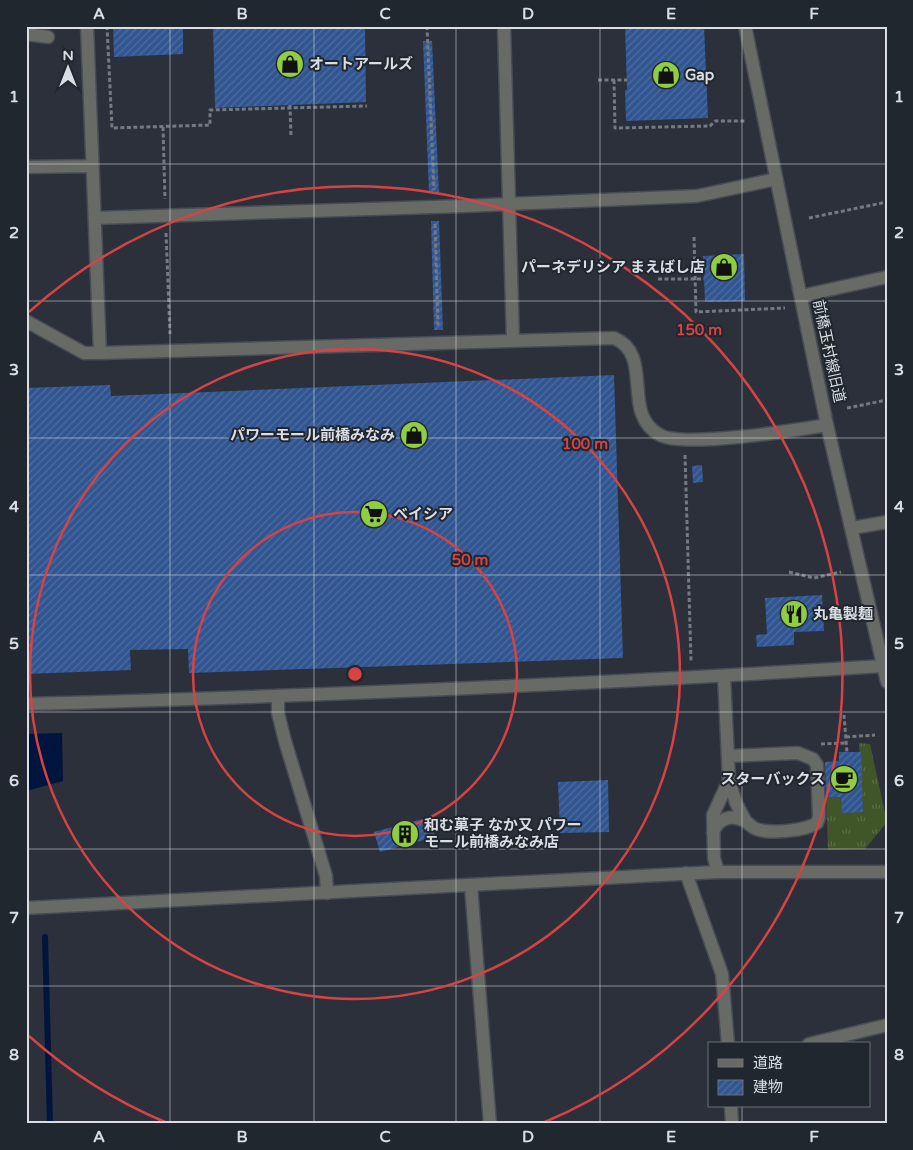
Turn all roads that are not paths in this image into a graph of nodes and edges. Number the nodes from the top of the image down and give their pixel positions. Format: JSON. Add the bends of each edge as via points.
{"nodes":[{"id":1,"x":87,"y":26,"type":"edge"},
{"id":2,"x":504,"y":26,"type":"edge"},
{"id":3,"x":745,"y":26,"type":"edge"},
{"id":4,"x":26,"y":34,"type":"edge"},
{"id":5,"x":48,"y":38,"type":"dead end"},
{"id":6,"x":92,"y":166,"type":"junction"},
{"id":7,"x":26,"y":167,"type":"edge"},
{"id":8,"x":776,"y":179,"type":"junction"},
{"id":9,"x":508,"y":205,"type":"junction"},
{"id":10,"x":95,"y":218,"type":"junction"},
{"id":11,"x":887,"y":277,"type":"edge"},
{"id":12,"x":800,"y":296,"type":"junction"},
{"id":13,"x":26,"y":321,"type":"edge"},
{"id":14,"x":513,"y":341,"type":"junction"},
{"id":15,"x":100,"y":353,"type":"junction"},
{"id":16,"x":827,"y":425,"type":"junction"},
{"id":17,"x":887,"y":522,"type":"edge"},
{"id":18,"x":852,"y":528,"type":"junction"},
{"id":19,"x":883,"y":666,"type":"junction"},
{"id":20,"x":724,"y":676,"type":"junction"},
{"id":21,"x":887,"y":682,"type":"edge"},
{"id":22,"x":278,"y":696,"type":"junction"},
{"id":23,"x":26,"y":704,"type":"edge"},
{"id":24,"x":728,"y":756,"type":"junction"},
{"id":25,"x":729,"y":780,"type":"junction"},
{"id":26,"x":746,"y":822,"type":"junction"},
{"id":27,"x":712,"y":833,"type":"junction"},
{"id":28,"x":718,"y":872,"type":"junction"},
{"id":29,"x":887,"y":872,"type":"edge"},
{"id":30,"x":686,"y":873,"type":"junction"},
{"id":31,"x":471,"y":886,"type":"junction"},
{"id":32,"x":327,"y":893,"type":"junction"},
{"id":33,"x":26,"y":908,"type":"edge"},
{"id":34,"x":887,"y":1025,"type":"edge"},
{"id":35,"x":728,"y":1042,"type":"edge"},
{"id":36,"x":817,"y":1042,"type":"edge"},
{"id":37,"x":731,"y":1108,"type":"edge"},
{"id":38,"x":490,"y":1124,"type":"edge"},
{"id":39,"x":732,"y":1124,"type":"edge"}],
"edges":[{"from":1,"to":6,"type":"street"},
{"from":2,"to":9,"type":"street"},
{"from":3,"to":8,"type":"street","name":"前橋玉村線旧道"},
{"from":4,"to":5,"type":"street"},
{"from":6,"to":7,"type":"street"},
{"from":6,"to":10,"type":"street"},
{"from":8,"to":9,"type":"street","via":[[697,196]]},
{"from":8,"to":12,"type":"street","name":"前橋玉村線旧道"},
{"from":9,"to":10,"type":"street"},
{"from":9,"to":14,"type":"street"},
{"from":10,"to":15,"type":"street"},
{"from":11,"to":12,"type":"street"},
{"from":12,"to":16,"type":"street","name":"前橋玉村線旧道"},
{"from":13,"to":15,"type":"street","via":[[84,353]]},
{"from":14,"to":15,"type":"street"},
{"from":14,"to":16,"type":"street","via":[[619,340],[631,350],[635,360],[641,416],[667,439],[763,435]]},
{"from":16,"to":18,"type":"street","name":"前橋玉村線旧道"},
{"from":17,"to":18,"type":"street"},
{"from":18,"to":19,"type":"street","name":"前橋玉村線旧道"},
{"from":19,"to":20,"type":"street"},
{"from":19,"to":21,"type":"street","name":"前橋玉村線旧道"},
{"from":20,"to":22,"type":"street"},
{"from":20,"to":24,"type":"street"},
{"from":22,"to":23,"type":"street"},
{"from":22,"to":32,"type":"street","via":[[278,714],[326,876]]},
{"from":24,"to":25,"type":"street"},
{"from":24,"to":26,"type":"street","via":[[798,754],[813,759],[817,765],[820,817],[817,823],[804,829],[765,831]]},
{"from":25,"to":26,"type":"street"},
{"from":25,"to":27,"type":"street","via":[[714,808]]},
{"from":26,"to":27,"type":"street","via":[[725,818]]},
{"from":27,"to":28,"type":"street"},
{"from":28,"to":29,"type":"street"},
{"from":28,"to":30,"type":"street"},
{"from":30,"to":31,"type":"street"},
{"from":30,"to":35,"type":"street","via":[[722,974]]},
{"from":31,"to":32,"type":"street"},
{"from":31,"to":38,"type":"street"},
{"from":32,"to":33,"type":"street"},
{"from":34,"to":36,"type":"street"},
{"from":37,"to":39,"type":"street"}]}
